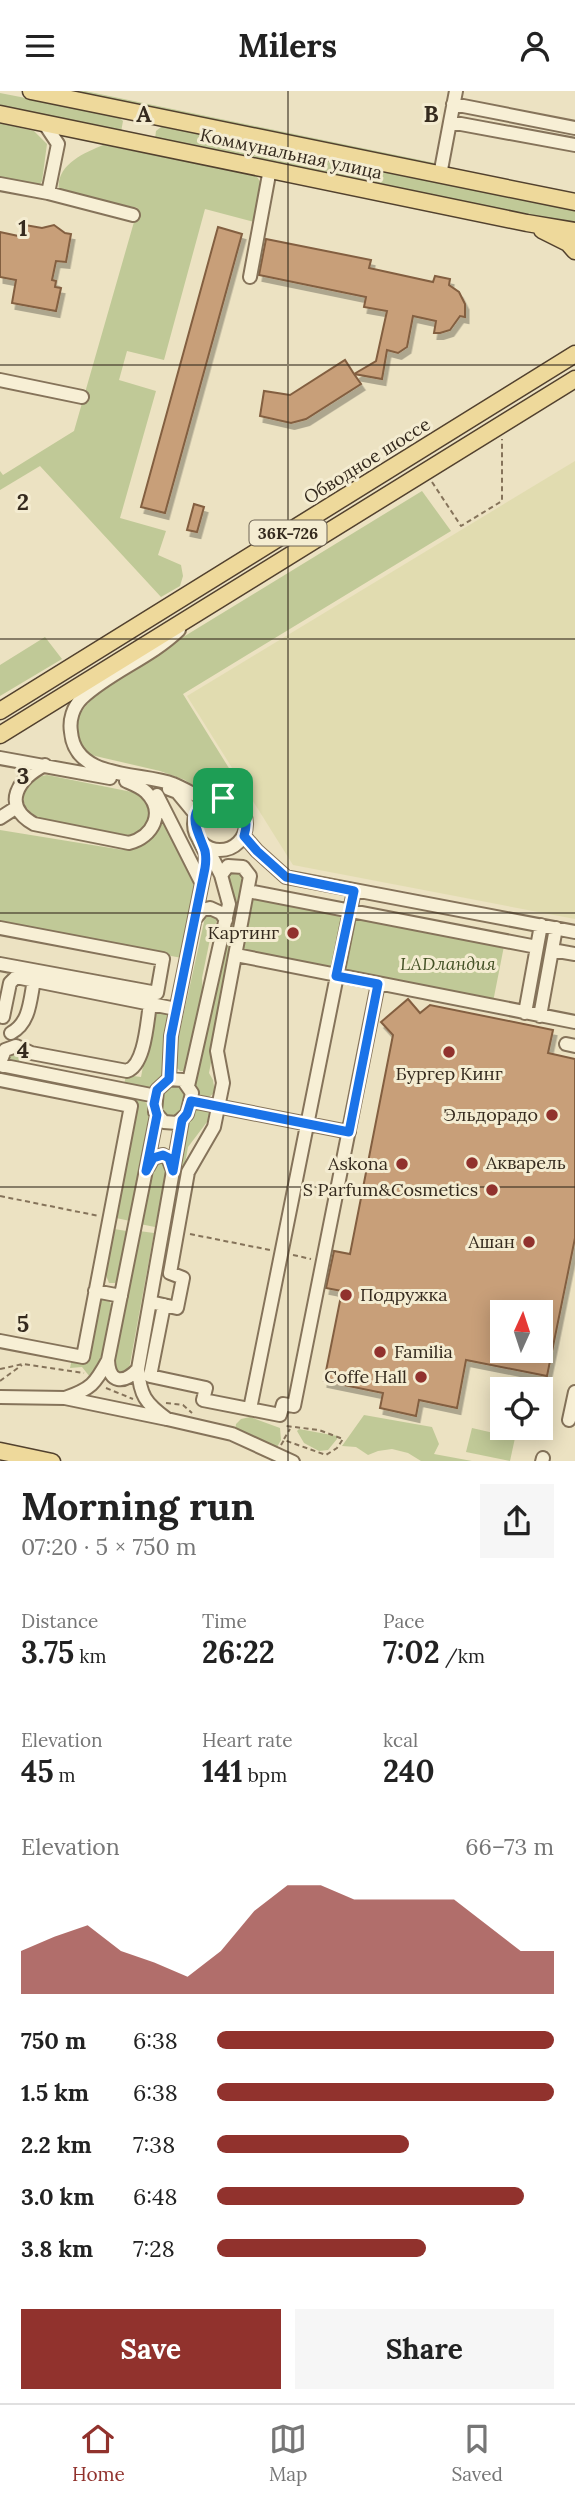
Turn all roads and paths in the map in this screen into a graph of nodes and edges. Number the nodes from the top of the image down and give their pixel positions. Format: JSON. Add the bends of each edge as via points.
{"nodes":[{"id":1,"x":31,"y":91,"type":"edge"},
{"id":2,"x":454,"y":98,"type":"edge"},
{"id":3,"x":140,"y":113,"type":"junction"},
{"id":4,"x":0,"y":114,"type":"edge"},
{"id":5,"x":450,"y":122,"type":"junction"},
{"id":6,"x":44,"y":123,"type":"junction"},
{"id":7,"x":575,"y":128,"type":"edge"},
{"id":8,"x":88,"y":132,"type":"junction"},
{"id":9,"x":134,"y":142,"type":"junction"},
{"id":10,"x":58,"y":144,"type":"junction"},
{"id":11,"x":575,"y":145,"type":"edge"},
{"id":12,"x":270,"y":169,"type":"junction"},
{"id":13,"x":440,"y":175,"type":"junction"},
{"id":14,"x":0,"y":184,"type":"edge"},
{"id":15,"x":48,"y":193,"type":"junction"},
{"id":16,"x":575,"y":202,"type":"edge"},
{"id":17,"x":133,"y":215,"type":"dead end"},
{"id":18,"x":527,"y":223,"type":"junction"},
{"id":19,"x":575,"y":231,"type":"edge"},
{"id":20,"x":575,"y":251,"type":"edge"},
{"id":21,"x":250,"y":277,"type":"dead end"},
{"id":22,"x":575,"y":341,"type":"edge"},
{"id":23,"x":575,"y":354,"type":"edge"},
{"id":24,"x":575,"y":379,"type":"edge"},
{"id":25,"x":0,"y":380,"type":"edge"},
{"id":26,"x":534,"y":380,"type":"junction"},
{"id":27,"x":82,"y":397,"type":"dead end"},
{"id":28,"x":502,"y":426,"type":"junction"},
{"id":29,"x":426,"y":472,"type":"junction"},
{"id":30,"x":193,"y":616,"type":"junction"},
{"id":31,"x":0,"y":711,"type":"edge"},
{"id":32,"x":0,"y":735,"type":"edge"},
{"id":33,"x":0,"y":758,"type":"edge"},
{"id":34,"x":45,"y":765,"type":"junction"},
{"id":35,"x":126,"y":781,"type":"junction"},
{"id":36,"x":152,"y":786,"type":"junction"},
{"id":37,"x":207,"y":801,"type":"junction"},
{"id":38,"x":18,"y":807,"type":"junction"},
{"id":39,"x":196,"y":815,"type":"junction"},
{"id":40,"x":0,"y":818,"type":"edge"},
{"id":41,"x":244,"y":836,"type":"junction"},
{"id":42,"x":203,"y":843,"type":"junction"},
{"id":43,"x":259,"y":853,"type":"junction"},
{"id":44,"x":243,"y":866,"type":"junction"},
{"id":45,"x":221,"y":875,"type":"junction"},
{"id":46,"x":201,"y":882,"type":"junction"},
{"id":47,"x":248,"y":891,"type":"junction"},
{"id":48,"x":354,"y":891,"type":"junction"},
{"id":49,"x":349,"y":911,"type":"junction"},
{"id":50,"x":226,"y":920,"type":"junction"},
{"id":51,"x":193,"y":922,"type":"junction"},
{"id":52,"x":541,"y":925,"type":"junction"},
{"id":53,"x":0,"y":928,"type":"edge"},
{"id":54,"x":556,"y":928,"type":"junction"},
{"id":55,"x":575,"y":932,"type":"edge"},
{"id":56,"x":537,"y":947,"type":"junction"},
{"id":57,"x":552,"y":950,"type":"junction"},
{"id":58,"x":575,"y":954,"type":"edge"},
{"id":59,"x":236,"y":955,"type":"junction"},
{"id":60,"x":0,"y":964,"type":"edge"},
{"id":61,"x":336,"y":976,"type":"junction"},
{"id":62,"x":34,"y":980,"type":"junction"},
{"id":63,"x":378,"y":984,"type":"junction"},
{"id":64,"x":150,"y":1004,"type":"junction"},
{"id":65,"x":176,"y":1009,"type":"junction"},
{"id":66,"x":525,"y":1013,"type":"junction"},
{"id":67,"x":540,"y":1016,"type":"junction"},
{"id":68,"x":1,"y":1017,"type":"edge"},
{"id":69,"x":575,"y":1022,"type":"edge"},
{"id":70,"x":11,"y":1033,"type":"junction"},
{"id":71,"x":19,"y":1047,"type":"junction"},
{"id":72,"x":2,"y":1065,"type":"edge"},
{"id":73,"x":169,"y":1079,"type":"junction"},
{"id":74,"x":0,"y":1080,"type":"edge"},
{"id":75,"x":188,"y":1086,"type":"junction"},
{"id":76,"x":156,"y":1096,"type":"junction"},
{"id":77,"x":191,"y":1101,"type":"junction"},
{"id":78,"x":218,"y":1105,"type":"junction"},
{"id":79,"x":157,"y":1115,"type":"junction"},
{"id":80,"x":182,"y":1120,"type":"junction"},
{"id":81,"x":307,"y":1123,"type":"junction"},
{"id":82,"x":349,"y":1132,"type":"junction"},
{"id":83,"x":146,"y":1171,"type":"junction"},
{"id":84,"x":173,"y":1171,"type":"junction"},
{"id":85,"x":95,"y":1291,"type":"junction"},
{"id":86,"x":121,"y":1296,"type":"junction"},
{"id":87,"x":157,"y":1304,"type":"junction"},
{"id":88,"x":0,"y":1341,"type":"edge"},
{"id":89,"x":108,"y":1360,"type":"junction"},
{"id":90,"x":23,"y":1364,"type":"junction"},
{"id":91,"x":0,"y":1369,"type":"edge"},
{"id":92,"x":138,"y":1369,"type":"junction"},
{"id":93,"x":0,"y":1381,"type":"edge"},
{"id":94,"x":95,"y":1384,"type":"junction"},
{"id":95,"x":575,"y":1392,"type":"edge"},
{"id":96,"x":0,"y":1397,"type":"edge"},
{"id":97,"x":65,"y":1398,"type":"junction"},
{"id":98,"x":151,"y":1406,"type":"junction"},
{"id":99,"x":250,"y":1409,"type":"junction"},
{"id":100,"x":195,"y":1415,"type":"dead end"},
{"id":101,"x":167,"y":1419,"type":"junction"},
{"id":102,"x":569,"y":1420,"type":"dead end"},
{"id":103,"x":278,"y":1424,"type":"dead end"},
{"id":104,"x":291,"y":1427,"type":"junction"},
{"id":105,"x":284,"y":1440,"type":"junction"},
{"id":106,"x":0,"y":1451,"type":"edge"},
{"id":107,"x":276,"y":1452,"type":"junction"},
{"id":108,"x":52,"y":1461,"type":"edge"},
{"id":109,"x":293,"y":1461,"type":"edge"}],
"edges":[{"from":1,"to":3,"type":"main road","name":"Коммунальная улица"},
{"from":2,"to":5,"type":"lane"},
{"from":2,"to":7,"type":"lane"},
{"from":3,"to":9,"type":"main road"},
{"from":3,"to":13,"type":"main road","name":"Коммунальная улица"},
{"from":4,"to":6,"type":"main road","name":"Коммунальная улица"},
{"from":5,"to":11,"type":"lane"},
{"from":5,"to":13,"type":"lane"},
{"from":6,"to":8,"type":"main road","name":"Коммунальная улица"},
{"from":6,"to":10,"type":"lane"},
{"from":8,"to":9,"type":"main road","name":"Коммунальная улица"},
{"from":8,"to":10,"type":"lane"},
{"from":9,"to":12,"type":"main road","name":"Коммунальная улица"},
{"from":10,"to":15,"type":"lane"},
{"from":12,"to":18,"type":"main road","name":"Коммунальная улица"},
{"from":12,"to":21,"type":"lane"},
{"from":13,"to":16,"type":"main road","name":"Коммунальная улица"},
{"from":14,"to":15,"type":"lane"},
{"from":15,"to":17,"type":"lane"},
{"from":18,"to":19,"type":"main road","name":"Коммунальная улица"},
{"from":18,"to":20,"type":"main road"},
{"from":22,"to":26,"type":"main road"},
{"from":23,"to":26,"type":"main road","name":"Обводное шоссе","number":"36К-726"},
{"from":24,"to":28,"type":"main road","number":"36К-726"},
{"from":25,"to":27,"type":"lane"},
{"from":26,"to":31,"type":"main road","name":"Обводное шоссе","number":"36К-726"},
{"from":28,"to":29,"type":"main road","number":"36К-726"},
{"from":28,"to":29,"type":"path","via":[[502,501],[461,526]]},
{"from":29,"to":30,"type":"main road","number":"36К-726"},
{"from":30,"to":32,"type":"main road","number":"36К-726"},
{"from":30,"to":37,"type":"lane","via":[[164,644],[82,697],[72,714],[71,736],[88,762],[173,784]]},
{"from":33,"to":34,"type":"lane"},
{"from":34,"to":35,"type":"lane"},
{"from":34,"to":38,"type":"lane","via":[[23,780],[16,796]]},
{"from":35,"to":36,"type":"lane"},
{"from":35,"to":38,"type":"lane","via":[[152,802],[155,821],[140,841],[129,843],[34,824]]},
{"from":36,"to":39,"type":"lane","via":[[177,792]]},
{"from":36,"to":46,"type":"lane"},
{"from":37,"to":39,"type":"lane"},
{"from":37,"to":41,"type":"lane","via":[[223,798],[239,805],[247,819]]},
{"from":38,"to":40,"type":"lane"},
{"from":39,"to":42,"type":"lane","via":[[194,824]]},
{"from":41,"to":42,"type":"lane","via":[[226,850]]},
{"from":41,"to":43,"type":"lane"},
{"from":42,"to":45,"type":"lane"},
{"from":42,"to":46,"type":"lane","via":[[206,853]]},
{"from":43,"to":44,"type":"lane"},
{"from":43,"to":48,"type":"lane","via":[[286,877]]},
{"from":44,"to":45,"type":"lane","via":[[228,866]]},
{"from":44,"to":47,"type":"lane","via":[[250,876]]},
{"from":45,"to":50,"type":"lane","via":[[229,904]]},
{"from":46,"to":51,"type":"lane"},
{"from":47,"to":49,"type":"lane"},
{"from":47,"to":59,"type":"lane"},
{"from":48,"to":49,"type":"lane"},
{"from":48,"to":52,"type":"lane"},
{"from":49,"to":56,"type":"lane"},
{"from":49,"to":61,"type":"lane"},
{"from":50,"to":51,"type":"lane","via":[[210,908],[202,910]]},
{"from":50,"to":75,"type":"lane"},
{"from":51,"to":65,"type":"lane"},
{"from":52,"to":54,"type":"lane"},
{"from":52,"to":56,"type":"lane"},
{"from":53,"to":60,"type":"lane","via":[[163,959],[157,993]]},
{"from":54,"to":55,"type":"lane"},
{"from":54,"to":57,"type":"lane"},
{"from":56,"to":66,"type":"lane"},
{"from":57,"to":58,"type":"lane"},
{"from":57,"to":67,"type":"lane"},
{"from":59,"to":61,"type":"lane"},
{"from":59,"to":78,"type":"lane","via":[[217,1051],[223,1083]]},
{"from":61,"to":63,"type":"lane"},
{"from":61,"to":81,"type":"lane"},
{"from":62,"to":64,"type":"lane"},
{"from":62,"to":68,"type":"lane","via":[[12,979]]},
{"from":62,"to":70,"type":"lane","via":[[26,1018]]},
{"from":63,"to":66,"type":"lane"},
{"from":63,"to":82,"type":"lane"},
{"from":64,"to":65,"type":"lane"},
{"from":64,"to":71,"type":"lane","via":[[139,1061],[132,1070]]},
{"from":65,"to":73,"type":"lane"},
{"from":66,"to":67,"type":"lane"},
{"from":67,"to":69,"type":"lane"},
{"from":68,"to":70,"type":"lane"},
{"from":70,"to":71,"type":"lane"},
{"from":71,"to":72,"type":"lane","via":[[5,1049]]},
{"from":72,"to":76,"type":"lane"},
{"from":73,"to":75,"type":"lane","via":[[183,1080]]},
{"from":73,"to":76,"type":"lane"},
{"from":74,"to":85,"type":"lane","via":[[131,1106]]},
{"from":75,"to":77,"type":"lane"},
{"from":76,"to":79,"type":"lane"},
{"from":77,"to":78,"type":"lane"},
{"from":77,"to":80,"type":"lane"},
{"from":78,"to":81,"type":"lane"},
{"from":78,"to":87,"type":"lane","via":[[214,1127],[188,1172],[170,1273],[184,1278],[177,1308]]},
{"from":79,"to":80,"type":"lane","via":[[164,1122]]},
{"from":79,"to":83,"type":"lane"},
{"from":80,"to":84,"type":"lane"},
{"from":81,"to":82,"type":"lane"},
{"from":81,"to":99,"type":"lane"},
{"from":82,"to":99,"type":"lane","via":[[294,1406],[283,1403],[280,1415]]},
{"from":83,"to":84,"type":"lane","via":[[153,1158],[163,1155]]},
{"from":83,"to":86,"type":"lane"},
{"from":84,"to":87,"type":"lane"},
{"from":85,"to":86,"type":"lane"},
{"from":85,"to":88,"type":"lane","via":[[83,1357]]},
{"from":86,"to":89,"type":"lane"},
{"from":87,"to":92,"type":"lane"},
{"from":87,"to":99,"type":"lane","via":[[150,1377],[206,1388],[203,1400]]},
{"from":89,"to":92,"type":"lane","via":[[108,1370],[118,1379],[126,1379]]},
{"from":89,"to":94,"type":"lane"},
{"from":90,"to":91,"type":"path"},
{"from":90,"to":93,"type":"path"},
{"from":90,"to":94,"type":"path","via":[[80,1371]]},
{"from":92,"to":98,"type":"lane","via":[[140,1389]]},
{"from":94,"to":97,"type":"lane"},
{"from":94,"to":98,"type":"path"},
{"from":95,"to":102,"type":"lane"},
{"from":96,"to":97,"type":"lane"},
{"from":97,"to":101,"type":"lane"},
{"from":98,"to":100,"type":"path","via":[[183,1405]]},
{"from":98,"to":101,"type":"lane"},
{"from":101,"to":107,"type":"lane","via":[[232,1434]]},
{"from":103,"to":104,"type":"path"},
{"from":104,"to":105,"type":"path"},
{"from":104,"to":105,"type":"path","via":[[343,1439],[326,1455]]},
{"from":105,"to":107,"type":"path"},
{"from":106,"to":108,"type":"main road"},
{"from":107,"to":109,"type":"lane"}]}
